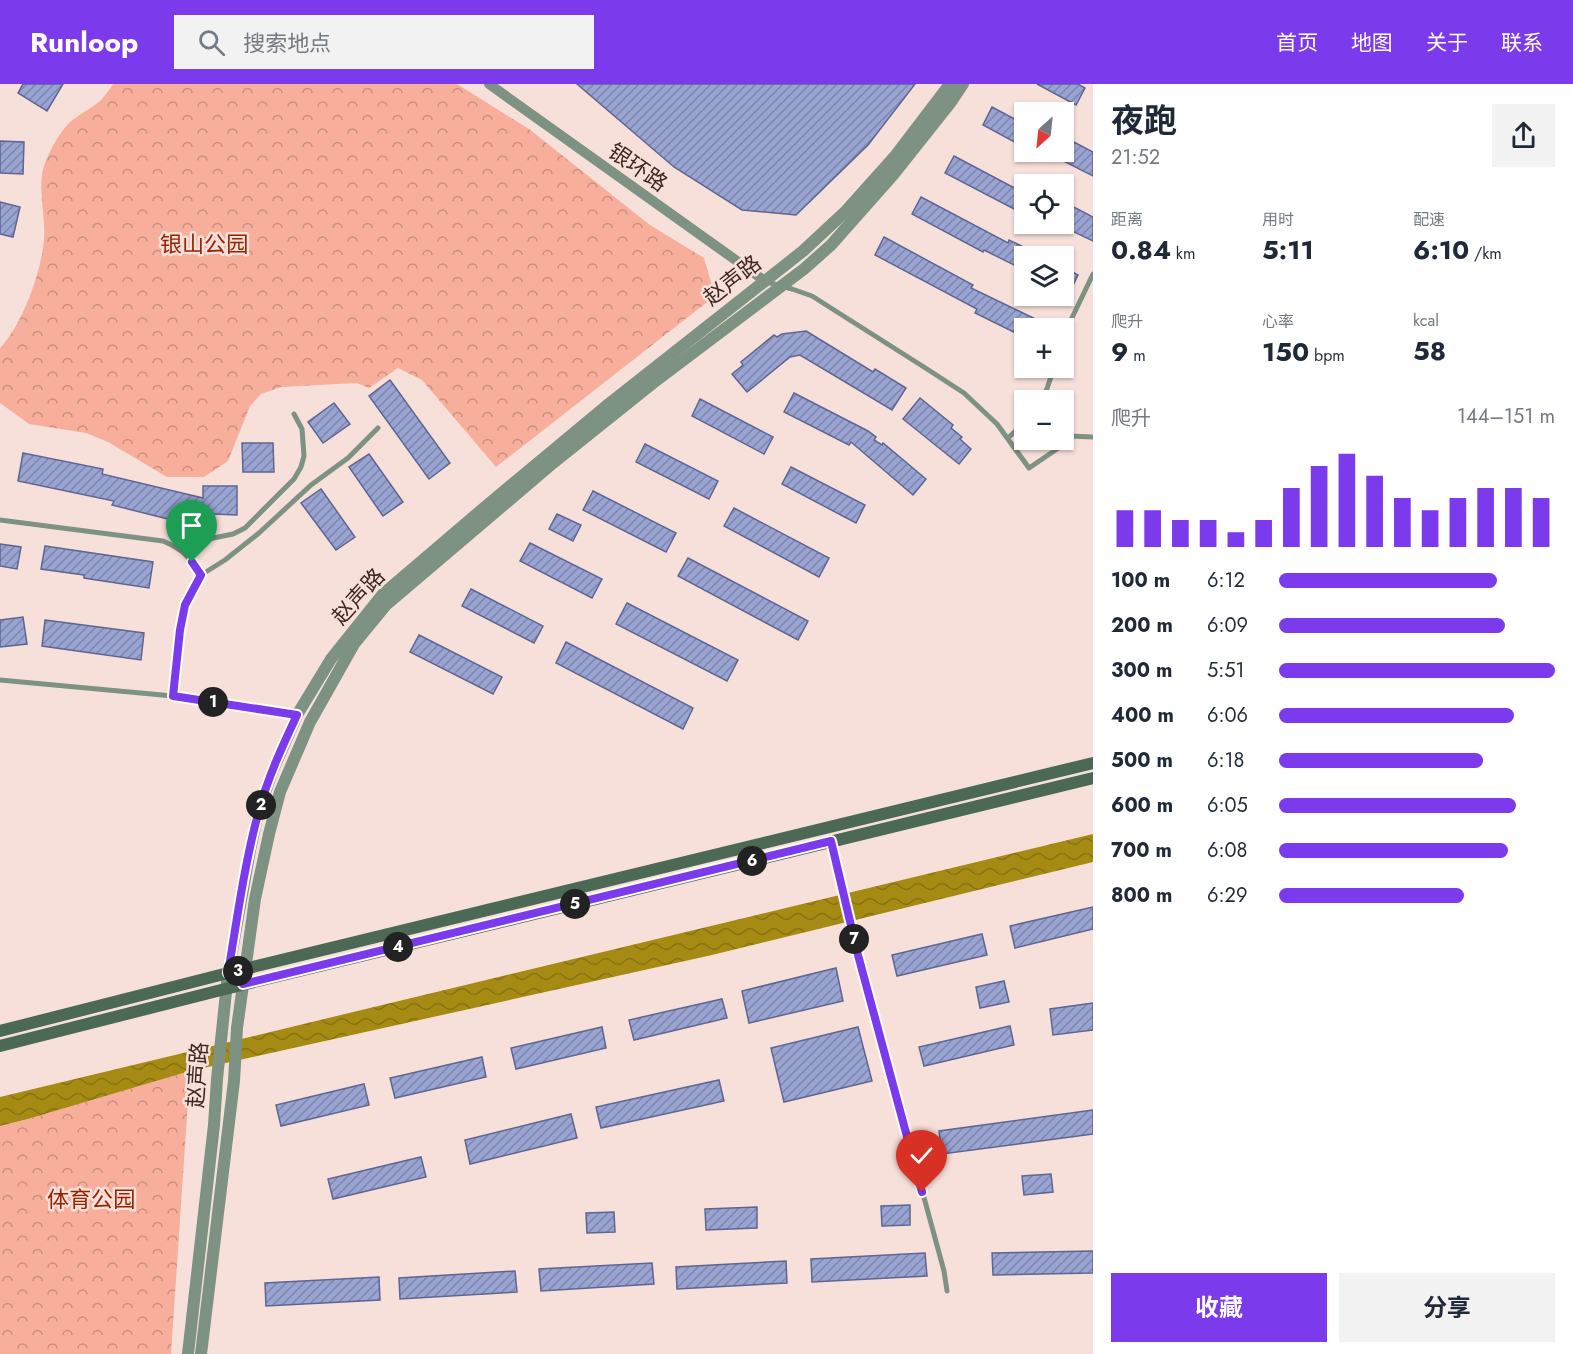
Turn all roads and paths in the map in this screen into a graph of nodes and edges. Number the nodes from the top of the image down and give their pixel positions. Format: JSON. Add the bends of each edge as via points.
{"nodes":[{"id":1,"x":489,"y":84,"type":"edge"},
{"id":2,"x":950,"y":84,"type":"edge"},
{"id":3,"x":963,"y":84,"type":"edge"},
{"id":4,"x":1093,"y":274,"type":"edge"},
{"id":5,"x":765,"y":281,"type":"junction"},
{"id":6,"x":782,"y":286,"type":"junction"},
{"id":7,"x":1071,"y":318,"type":"edge"},
{"id":8,"x":294,"y":414,"type":"dead end"},
{"id":9,"x":378,"y":428,"type":"dead end"},
{"id":10,"x":1014,"y":432,"type":"edge"},
{"id":11,"x":1074,"y":436,"type":"edge"},
{"id":12,"x":1093,"y":437,"type":"edge"},
{"id":13,"x":1008,"y":438,"type":"junction"},
{"id":14,"x":1014,"y":447,"type":"edge"},
{"id":15,"x":1016,"y":450,"type":"edge"},
{"id":16,"x":1056,"y":450,"type":"edge"},
{"id":17,"x":0,"y":520,"type":"edge"},
{"id":18,"x":180,"y":549,"type":"junction"},
{"id":19,"x":201,"y":575,"type":"junction"},
{"id":20,"x":0,"y":680,"type":"edge"},
{"id":21,"x":173,"y":696,"type":"junction"},
{"id":22,"x":297,"y":715,"type":"junction"},
{"id":23,"x":1093,"y":763,"type":"edge"},
{"id":24,"x":1093,"y":778,"type":"edge"},
{"id":25,"x":831,"y":841,"type":"junction"},
{"id":26,"x":246,"y":969,"type":"junction"},
{"id":27,"x":228,"y":973,"type":"junction"},
{"id":28,"x":243,"y":984,"type":"junction"},
{"id":29,"x":225,"y":989,"type":"junction"},
{"id":30,"x":0,"y":1031,"type":"edge"},
{"id":31,"x":0,"y":1046,"type":"edge"},
{"id":32,"x":947,"y":1291,"type":"dead end"},
{"id":33,"x":188,"y":1354,"type":"edge"},
{"id":34,"x":201,"y":1354,"type":"edge"}],
"edges":[{"from":1,"to":5,"type":"street","name":"银环路"},
{"from":2,"to":5,"type":"street","name":"赵声路","via":[[896,155],[845,212]]},
{"from":3,"to":6,"type":"street","via":[[893,175],[831,245]]},
{"from":4,"to":7,"type":"lane"},
{"from":5,"to":6,"type":"lane"},
{"from":5,"to":22,"type":"street","name":"赵声路","via":[[605,407],[383,594],[331,659]]},
{"from":6,"to":13,"type":"lane","via":[[812,296],[964,393]]},
{"from":6,"to":26,"type":"street","via":[[529,483],[386,605],[354,644],[310,722],[280,792],[255,899]]},
{"from":8,"to":18,"type":"lane","via":[[302,429],[304,456],[294,479],[245,528]]},
{"from":9,"to":19,"type":"lane","via":[[259,533]]},
{"from":10,"to":13,"type":"lane"},
{"from":11,"to":12,"type":"lane"},
{"from":13,"to":14,"type":"lane"},
{"from":15,"to":16,"type":"lane","via":[[1029,468]]},
{"from":17,"to":18,"type":"lane","via":[[163,541]]},
{"from":18,"to":19,"type":"lane"},
{"from":19,"to":21,"type":"lane","via":[[185,605]]},
{"from":20,"to":21,"type":"lane"},
{"from":21,"to":22,"type":"lane"},
{"from":22,"to":27,"type":"street","name":"赵声路","via":[[258,813]]},
{"from":23,"to":26,"type":"main road"},
{"from":24,"to":25,"type":"main road"},
{"from":25,"to":28,"type":"main road"},
{"from":25,"to":32,"type":"lane"},
{"from":26,"to":27,"type":"main road"},
{"from":26,"to":28,"type":"street"},
{"from":27,"to":29,"type":"street","name":"赵声路"},
{"from":27,"to":30,"type":"main road"},
{"from":28,"to":29,"type":"main road"},
{"from":28,"to":34,"type":"street"},
{"from":29,"to":31,"type":"main road"},
{"from":29,"to":33,"type":"street","name":"赵声路"}]}
